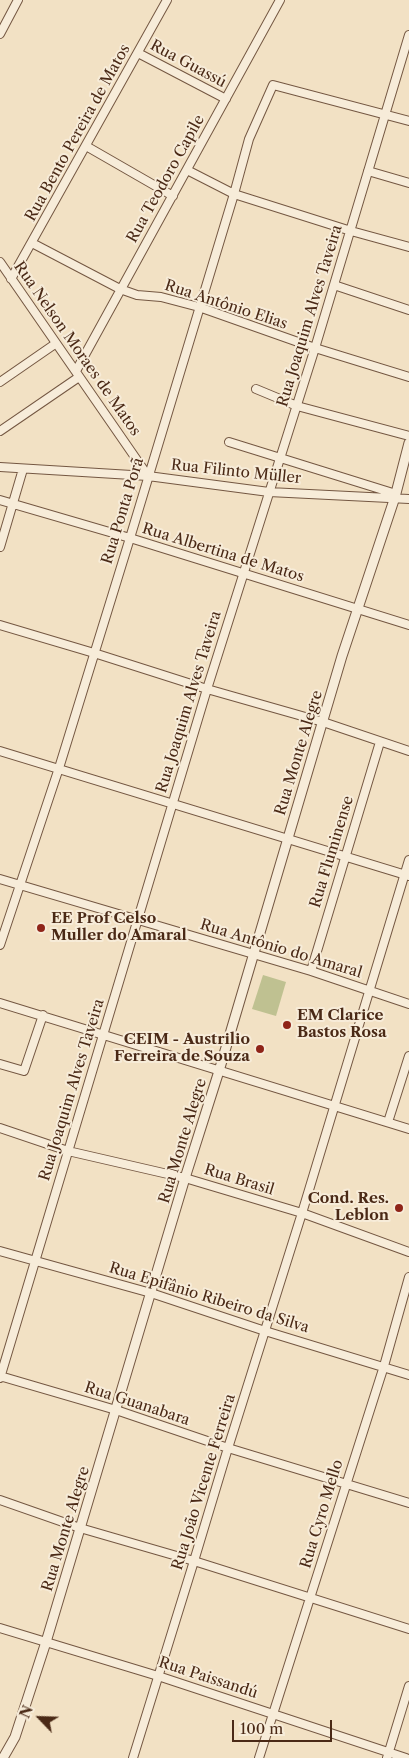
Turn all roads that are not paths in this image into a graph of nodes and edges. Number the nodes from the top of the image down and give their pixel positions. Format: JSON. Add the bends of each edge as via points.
{"nodes":[{"id":1,"x":18,"y":0,"type":"edge"},
{"id":2,"x":167,"y":0,"type":"edge"},
{"id":3,"x":278,"y":1,"type":"edge"},
{"id":4,"x":0,"y":34,"type":"edge"},
{"id":5,"x":409,"y":35,"type":"edge"},
{"id":6,"x":138,"y":53,"type":"junction"},
{"id":7,"x":226,"y":99,"type":"junction"},
{"id":8,"x":385,"y":114,"type":"junction"},
{"id":9,"x":409,"y":121,"type":"edge"},
{"id":10,"x":86,"y":146,"type":"junction"},
{"id":11,"x":188,"y":170,"type":"junction"},
{"id":12,"x":368,"y":170,"type":"junction"},
{"id":13,"x":409,"y":183,"type":"edge"},
{"id":14,"x":234,"y":194,"type":"junction"},
{"id":15,"x":173,"y":196,"type":"junction"},
{"id":16,"x":351,"y":231,"type":"junction"},
{"id":17,"x":32,"y":242,"type":"junction"},
{"id":18,"x":409,"y":247,"type":"edge"},
{"id":19,"x":0,"y":262,"type":"edge"},
{"id":20,"x":11,"y":279,"type":"junction"},
{"id":21,"x":334,"y":286,"type":"junction"},
{"id":22,"x":120,"y":289,"type":"junction"},
{"id":23,"x":199,"y":307,"type":"junction"},
{"id":24,"x":409,"y":310,"type":"edge"},
{"id":25,"x":55,"y":344,"type":"junction"},
{"id":26,"x":315,"y":348,"type":"junction"},
{"id":27,"x":78,"y":374,"type":"junction"},
{"id":28,"x":409,"y":377,"type":"edge"},
{"id":29,"x":0,"y":382,"type":"edge"},
{"id":30,"x":256,"y":389,"type":"dead end"},
{"id":31,"x":297,"y":406,"type":"junction"},
{"id":32,"x":0,"y":431,"type":"edge"},
{"id":33,"x":409,"y":436,"type":"edge"},
{"id":34,"x":229,"y":442,"type":"dead end"},
{"id":35,"x":409,"y":443,"type":"edge"},
{"id":36,"x":280,"y":458,"type":"junction"},
{"id":37,"x":0,"y":467,"type":"edge"},
{"id":38,"x":22,"y":469,"type":"junction"},
{"id":39,"x":148,"y":476,"type":"junction"},
{"id":40,"x":269,"y":492,"type":"junction"},
{"id":41,"x":395,"y":495,"type":"junction"},
{"id":42,"x":409,"y":499,"type":"edge"},
{"id":43,"x":0,"y":500,"type":"edge"},
{"id":44,"x":13,"y":504,"type":"junction"},
{"id":45,"x":130,"y":538,"type":"junction"},
{"id":46,"x":0,"y":547,"type":"edge"},
{"id":47,"x":243,"y":574,"type":"junction"},
{"id":48,"x":357,"y":609,"type":"junction"},
{"id":49,"x":0,"y":625,"type":"edge"},
{"id":50,"x":409,"y":625,"type":"edge"},
{"id":51,"x":94,"y":653,"type":"junction"},
{"id":52,"x":207,"y":689,"type":"junction"},
{"id":53,"x":323,"y":722,"type":"junction"},
{"id":54,"x":380,"y":742,"type":"junction"},
{"id":55,"x":0,"y":751,"type":"edge"},
{"id":56,"x":409,"y":751,"type":"edge"},
{"id":57,"x":58,"y":768,"type":"junction"},
{"id":58,"x":173,"y":803,"type":"junction"},
{"id":59,"x":287,"y":839,"type":"junction"},
{"id":60,"x":344,"y":857,"type":"junction"},
{"id":61,"x":409,"y":860,"type":"edge"},
{"id":62,"x":407,"y":875,"type":"edge"},
{"id":63,"x":0,"y":879,"type":"edge"},
{"id":64,"x":20,"y":886,"type":"junction"},
{"id":65,"x":138,"y":920,"type":"junction"},
{"id":66,"x":0,"y":943,"type":"edge"},
{"id":67,"x":254,"y":954,"type":"junction"},
{"id":68,"x":311,"y":971,"type":"junction"},
{"id":69,"x":369,"y":991,"type":"junction"},
{"id":70,"x":0,"y":1002,"type":"edge"},
{"id":71,"x":409,"y":1004,"type":"edge"},
{"id":72,"x":42,"y":1015,"type":"junction"},
{"id":73,"x":102,"y":1034,"type":"junction"},
{"id":74,"x":409,"y":1056,"type":"edge"},
{"id":75,"x":0,"y":1064,"type":"edge"},
{"id":76,"x":219,"y":1071,"type":"junction"},
{"id":77,"x":334,"y":1106,"type":"junction"},
{"id":78,"x":388,"y":1122,"type":"junction"},
{"id":79,"x":0,"y":1128,"type":"edge"},
{"id":80,"x":409,"y":1129,"type":"edge"},
{"id":81,"x":68,"y":1152,"type":"junction"},
{"id":82,"x":185,"y":1178,"type":"junction"},
{"id":83,"x":302,"y":1214,"type":"junction"},
{"id":84,"x":0,"y":1250,"type":"edge"},
{"id":85,"x":409,"y":1252,"type":"edge"},
{"id":86,"x":36,"y":1261,"type":"junction"},
{"id":87,"x":409,"y":1277,"type":"edge"},
{"id":88,"x":151,"y":1293,"type":"junction"},
{"id":89,"x":265,"y":1331,"type":"junction"},
{"id":90,"x":384,"y":1366,"type":"junction"},
{"id":91,"x":409,"y":1375,"type":"edge"},
{"id":92,"x":0,"y":1377,"type":"edge"},
{"id":93,"x":116,"y":1410,"type":"junction"},
{"id":94,"x":228,"y":1448,"type":"junction"},
{"id":95,"x":345,"y":1484,"type":"junction"},
{"id":96,"x":0,"y":1500,"type":"edge"},
{"id":97,"x":409,"y":1503,"type":"edge"},
{"id":98,"x":80,"y":1528,"type":"junction"},
{"id":99,"x":194,"y":1561,"type":"junction"},
{"id":100,"x":310,"y":1598,"type":"junction"},
{"id":101,"x":0,"y":1628,"type":"edge"},
{"id":102,"x":409,"y":1629,"type":"edge"},
{"id":103,"x":46,"y":1642,"type":"junction"},
{"id":104,"x":158,"y":1676,"type":"junction"},
{"id":105,"x":409,"y":1686,"type":"edge"},
{"id":106,"x":274,"y":1714,"type":"junction"},
{"id":107,"x":388,"y":1755,"type":"edge"},
{"id":108,"x":1,"y":1758,"type":"edge"},
{"id":109,"x":132,"y":1758,"type":"edge"},
{"id":110,"x":259,"y":1758,"type":"edge"},
{"id":111,"x":406,"y":1758,"type":"edge"}],
"edges":[{"from":1,"to":4,"type":"street"},
{"from":2,"to":6,"type":"street","name":"Rua Bento Pereira de Matos"},
{"from":3,"to":7,"type":"street","name":"Rua Teodoro Capile"},
{"from":5,"to":8,"type":"street","name":"Rua Joaquim Alves Taveira"},
{"from":6,"to":7,"type":"street","name":"Rua Guassú"},
{"from":6,"to":10,"type":"street","name":"Rua Bento Pereira de Matos"},
{"from":7,"to":11,"type":"street","name":"Rua Teodoro Capile"},
{"from":8,"to":9,"type":"street"},
{"from":8,"to":12,"type":"street","name":"Rua Joaquim Alves Taveira"},
{"from":8,"to":14,"type":"street","name":"Rua Ponta Porã","via":[[273,85],[248,139]]},
{"from":10,"to":15,"type":"street"},
{"from":10,"to":17,"type":"street","name":"Rua Bento Pereira de Matos"},
{"from":11,"to":14,"type":"street"},
{"from":11,"to":15,"type":"street","name":"Rua Teodoro Capile"},
{"from":12,"to":13,"type":"street"},
{"from":12,"to":16,"type":"street","name":"Rua Joaquim Alves Taveira"},
{"from":14,"to":16,"type":"street"},
{"from":14,"to":23,"type":"street","name":"Rua Ponta Porã"},
{"from":15,"to":22,"type":"street","name":"Rua Teodoro Capile"},
{"from":16,"to":18,"type":"street"},
{"from":16,"to":21,"type":"street","name":"Rua Joaquim Alves Taveira"},
{"from":17,"to":20,"type":"street","name":"Rua Bento Pereira de Matos"},
{"from":17,"to":22,"type":"street","name":"Rua Antônio Elias"},
{"from":19,"to":20,"type":"street","name":"Rua Nelson Moraes de Matos"},
{"from":20,"to":25,"type":"street","name":"Rua Nelson Moraes de Matos"},
{"from":21,"to":24,"type":"street"},
{"from":21,"to":26,"type":"street","name":"Rua Joaquim Alves Taveira"},
{"from":22,"to":23,"type":"street","name":"Rua Antônio Elias"},
{"from":22,"to":27,"type":"street","name":"Rua Teodoro Capile"},
{"from":23,"to":26,"type":"street","name":"Rua Antônio Elias"},
{"from":23,"to":39,"type":"street","name":"Rua Ponta Porã"},
{"from":25,"to":27,"type":"street","name":"Rua Nelson Moraes de Matos"},
{"from":25,"to":29,"type":"street"},
{"from":26,"to":28,"type":"street","name":"Rua Antônio Elias"},
{"from":26,"to":31,"type":"street","name":"Rua Joaquim Alves Taveira"},
{"from":27,"to":32,"type":"street"},
{"from":27,"to":39,"type":"street","name":"Rua Nelson Moraes de Matos"},
{"from":30,"to":31,"type":"street"},
{"from":31,"to":33,"type":"street"},
{"from":31,"to":36,"type":"street","name":"Rua Joaquim Alves Taveira"},
{"from":34,"to":36,"type":"street"},
{"from":35,"to":41,"type":"street","name":"Rua Monte Alegre"},
{"from":36,"to":40,"type":"street","name":"Rua Joaquim Alves Taveira"},
{"from":36,"to":41,"type":"street"},
{"from":37,"to":38,"type":"street","name":"Rua Filinto Müller"},
{"from":38,"to":39,"type":"street","name":"Rua Filinto Müller"},
{"from":38,"to":44,"type":"street"},
{"from":39,"to":40,"type":"street","name":"Rua Filinto Müller"},
{"from":39,"to":45,"type":"street","name":"Rua Ponta Porã"},
{"from":40,"to":41,"type":"street","name":"Rua Filinto Müller"},
{"from":40,"to":47,"type":"street","name":"Rua Joaquim Alves Taveira"},
{"from":41,"to":42,"type":"street","name":"Rua Filinto Müller"},
{"from":41,"to":48,"type":"street","name":"Rua Monte Alegre"},
{"from":43,"to":44,"type":"street","name":"Rua Albertina de Matos"},
{"from":44,"to":45,"type":"street","name":"Rua Albertina de Matos"},
{"from":44,"to":46,"type":"street"},
{"from":45,"to":47,"type":"street","name":"Rua Albertina de Matos"},
{"from":45,"to":51,"type":"street","name":"Rua Ponta Porã"},
{"from":47,"to":48,"type":"street","name":"Rua Albertina de Matos"},
{"from":47,"to":52,"type":"street","name":"Rua Joaquim Alves Taveira"},
{"from":48,"to":50,"type":"street","name":"Rua Albertina de Matos"},
{"from":48,"to":53,"type":"street","name":"Rua Monte Alegre"},
{"from":49,"to":51,"type":"street"},
{"from":51,"to":52,"type":"street"},
{"from":51,"to":57,"type":"street","name":"Rua Ponta Porã"},
{"from":52,"to":53,"type":"street"},
{"from":52,"to":58,"type":"street","name":"Rua Joaquim Alves Taveira"},
{"from":53,"to":54,"type":"street"},
{"from":53,"to":59,"type":"street","name":"Rua Monte Alegre"},
{"from":54,"to":56,"type":"street"},
{"from":54,"to":60,"type":"street","name":"Rua Fluminense"},
{"from":55,"to":57,"type":"street"},
{"from":57,"to":58,"type":"street"},
{"from":57,"to":64,"type":"street","name":"Rua Ponta Porã"},
{"from":58,"to":59,"type":"street"},
{"from":58,"to":65,"type":"street","name":"Rua Joaquim Alves Taveira"},
{"from":59,"to":60,"type":"street"},
{"from":59,"to":67,"type":"street","name":"Rua Monte Alegre"},
{"from":60,"to":62,"type":"street"},
{"from":60,"to":68,"type":"street","name":"Rua Fluminense"},
{"from":61,"to":62,"type":"street","name":"Rua João Vicente Ferreira"},
{"from":62,"to":69,"type":"street","name":"Rua João Vicente Ferreira"},
{"from":63,"to":64,"type":"street","name":"Rua Antônio do Amaral"},
{"from":64,"to":65,"type":"street","name":"Rua Antônio do Amaral"},
{"from":64,"to":66,"type":"street","name":"Rua Ponta Porã"},
{"from":65,"to":67,"type":"street","name":"Rua Antônio do Amaral"},
{"from":65,"to":73,"type":"street","name":"Rua Joaquim Alves Taveira"},
{"from":67,"to":68,"type":"street","name":"Rua Antônio do Amaral"},
{"from":67,"to":76,"type":"street","name":"Rua Monte Alegre"},
{"from":68,"to":69,"type":"street","name":"Rua Antônio do Amaral"},
{"from":69,"to":71,"type":"street","name":"Rua Antônio do Amaral"},
{"from":69,"to":77,"type":"street","name":"Rua João Vicente Ferreira"},
{"from":70,"to":72,"type":"street"},
{"from":72,"to":73,"type":"street"},
{"from":72,"to":75,"type":"street","via":[[24,1071]]},
{"from":73,"to":76,"type":"street"},
{"from":73,"to":81,"type":"street","name":"Rua Joaquim Alves Taveira"},
{"from":74,"to":78,"type":"street"},
{"from":76,"to":77,"type":"street"},
{"from":76,"to":82,"type":"street","name":"Rua Monte Alegre"},
{"from":77,"to":78,"type":"street"},
{"from":77,"to":83,"type":"street","name":"Rua João Vicente Ferreira"},
{"from":78,"to":80,"type":"street"},
{"from":79,"to":81,"type":"street","name":"Rua Brasil"},
{"from":81,"to":82,"type":"street","name":"Rua Brasil"},
{"from":81,"to":86,"type":"street","name":"Rua Joaquim Alves Taveira"},
{"from":82,"to":83,"type":"street","name":"Rua Brasil"},
{"from":82,"to":88,"type":"street","name":"Rua Monte Alegre"},
{"from":83,"to":85,"type":"street","name":"Rua Brasil"},
{"from":83,"to":89,"type":"street","name":"Rua João Vicente Ferreira"},
{"from":84,"to":86,"type":"street","name":"Rua Epifânio Ribeiro da Silva"},
{"from":86,"to":88,"type":"street","name":"Rua Epifânio Ribeiro da Silva"},
{"from":86,"to":92,"type":"street","name":"Rua Joaquim Alves Taveira"},
{"from":87,"to":90,"type":"street","name":"Rua Cyro Mello"},
{"from":88,"to":89,"type":"street","name":"Rua Epifânio Ribeiro da Silva"},
{"from":88,"to":93,"type":"street","name":"Rua Monte Alegre"},
{"from":89,"to":90,"type":"street","name":"Rua Epifânio Ribeiro da Silva"},
{"from":89,"to":94,"type":"street","name":"Rua João Vicente Ferreira"},
{"from":90,"to":91,"type":"street","name":"Rua Epifânio Ribeiro da Silva"},
{"from":90,"to":95,"type":"street","name":"Rua Cyro Mello"},
{"from":92,"to":93,"type":"street","name":"Rua Guanabara"},
{"from":93,"to":94,"type":"street","name":"Rua Guanabara"},
{"from":93,"to":98,"type":"street","name":"Rua Monte Alegre"},
{"from":94,"to":95,"type":"street","name":"Rua Guanabara"},
{"from":94,"to":99,"type":"street","name":"Rua João Vicente Ferreira"},
{"from":95,"to":97,"type":"street","name":"Rua Guanabara"},
{"from":95,"to":100,"type":"street","name":"Rua Cyro Mello"},
{"from":96,"to":98,"type":"street"},
{"from":98,"to":99,"type":"street"},
{"from":98,"to":103,"type":"street","name":"Rua Monte Alegre"},
{"from":99,"to":100,"type":"street"},
{"from":99,"to":104,"type":"street","name":"Rua João Vicente Ferreira"},
{"from":100,"to":102,"type":"street"},
{"from":100,"to":106,"type":"street","name":"Rua Cyro Mello"},
{"from":101,"to":103,"type":"street","name":"Rua Paissandú"},
{"from":103,"to":104,"type":"street","name":"Rua Paissandú"},
{"from":103,"to":108,"type":"street","name":"Rua Monte Alegre","via":[[15,1736]]},
{"from":104,"to":106,"type":"street","name":"Rua Paissandú"},
{"from":104,"to":109,"type":"street","name":"Rua João Vicente Ferreira"},
{"from":105,"to":107,"type":"street"},
{"from":106,"to":107,"type":"street","name":"Rua Paissandú"},
{"from":106,"to":110,"type":"street","name":"Rua Cyro Mello"},
{"from":107,"to":111,"type":"street","name":"Rua Paissandú"}]}
